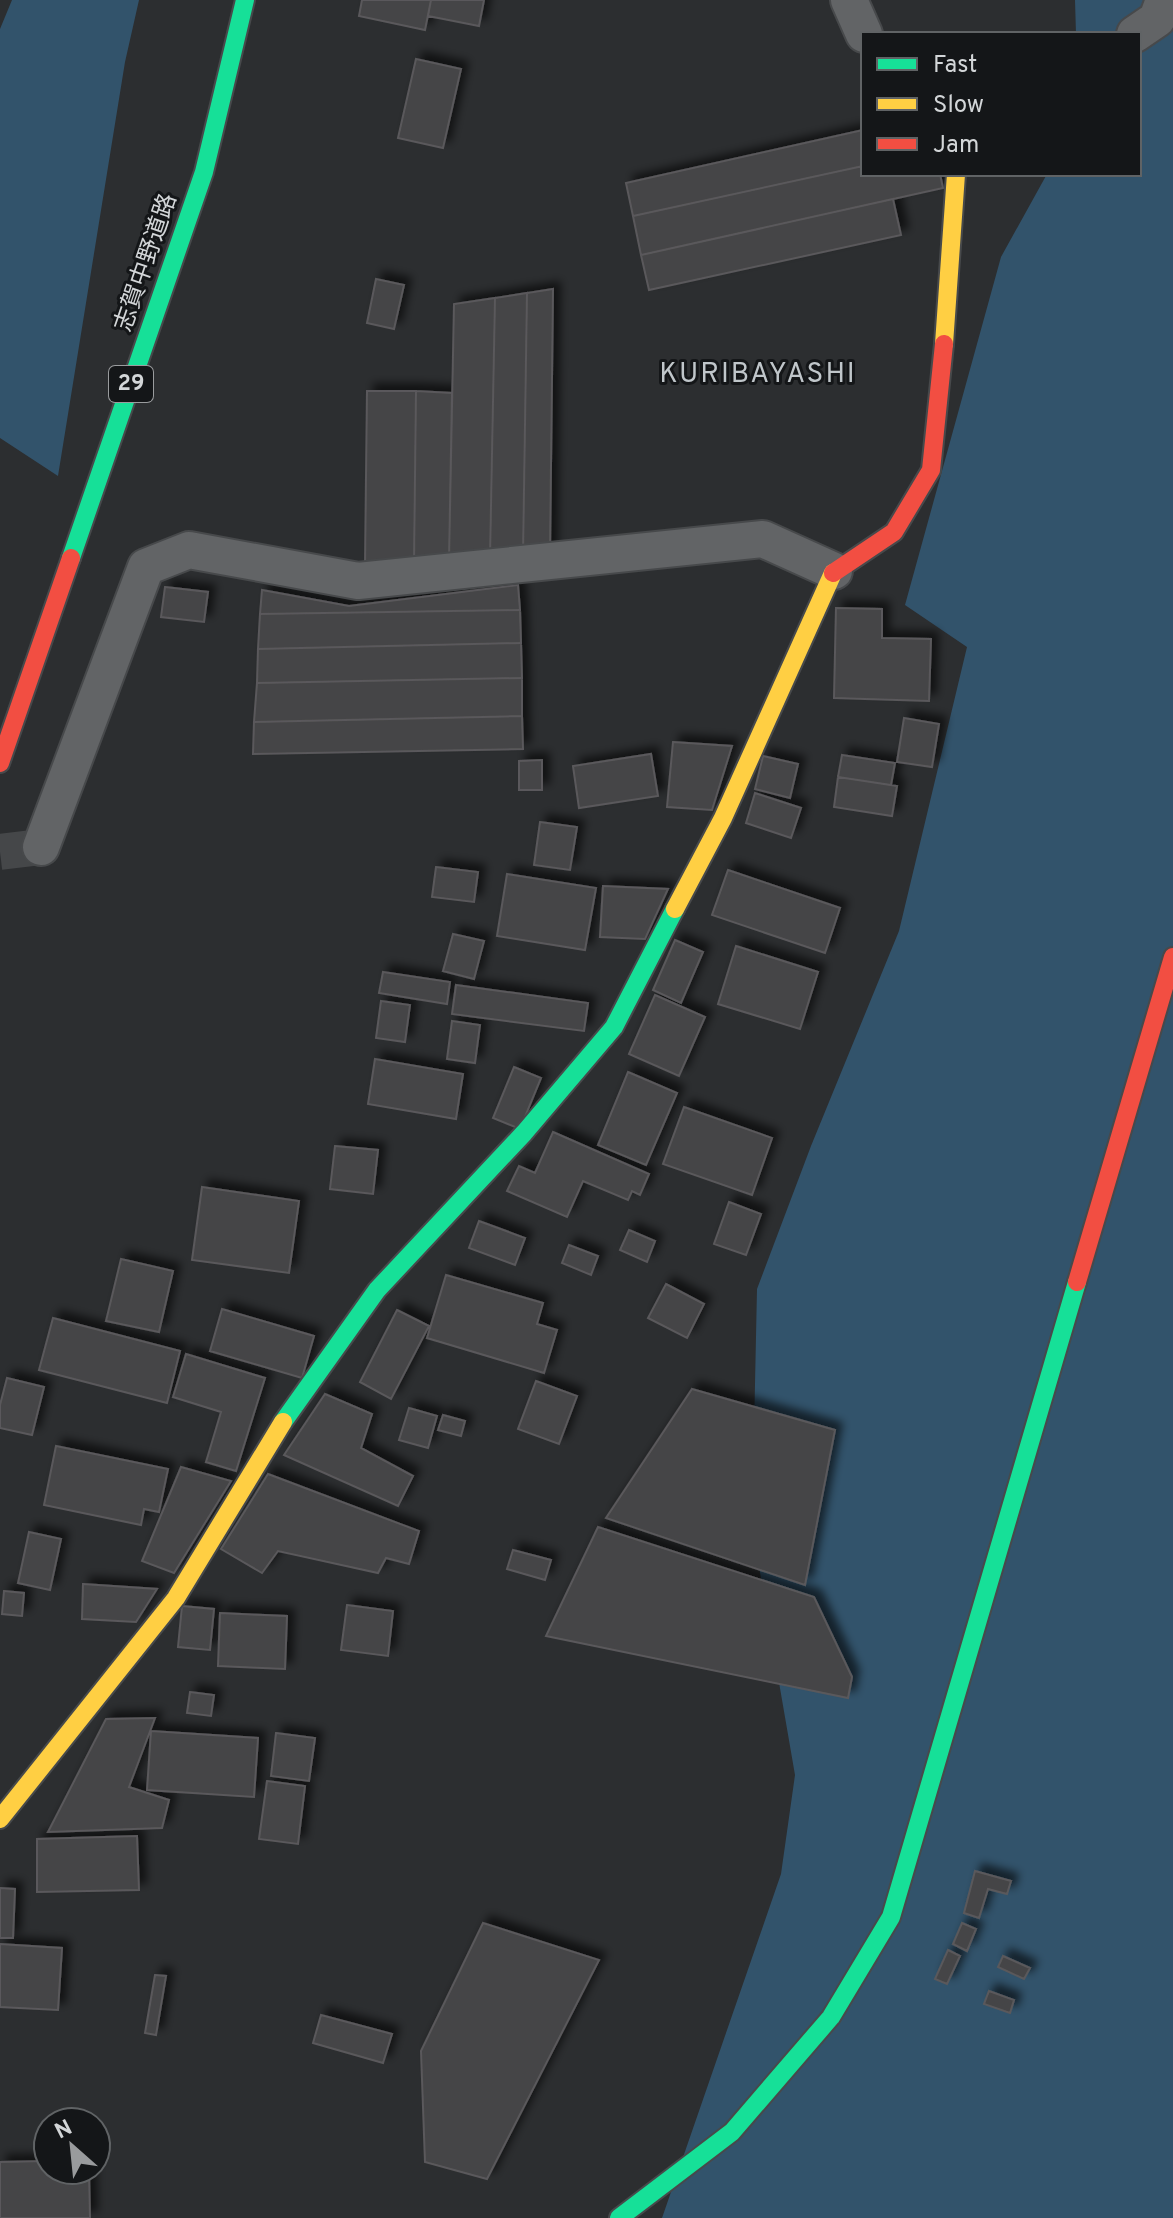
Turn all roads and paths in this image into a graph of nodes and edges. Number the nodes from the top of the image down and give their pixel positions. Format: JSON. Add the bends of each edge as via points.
{"nodes":[{"id":1,"x":245,"y":0,"type":"edge"},
{"id":2,"x":849,"y":0,"type":"edge"},
{"id":3,"x":1164,"y":0,"type":"edge"},
{"id":4,"x":863,"y":32,"type":"edge"},
{"id":5,"x":1138,"y":32,"type":"edge"},
{"id":6,"x":956,"y":176,"type":"edge"},
{"id":7,"x":834,"y":571,"type":"junction"},
{"id":8,"x":0,"y":763,"type":"edge"},
{"id":9,"x":41,"y":847,"type":"dead end"},
{"id":10,"x":1173,"y":957,"type":"edge"},
{"id":11,"x":0,"y":1819,"type":"edge"},
{"id":12,"x":619,"y":2218,"type":"edge"}],
"edges":[{"from":1,"to":8,"type":"street","name":"志賀中野道路","number":"29","via":[[204,172]]},
{"from":2,"to":4,"type":"street"},
{"from":3,"to":5,"type":"street","via":[[1157,19]]},
{"from":6,"to":7,"type":"street","via":[[931,470],[894,532]]},
{"from":7,"to":9,"type":"street","via":[[763,539],[358,581],[189,550],[146,567]]},
{"from":7,"to":11,"type":"street","via":[[723,818],[614,1027],[524,1133],[377,1290],[288,1414],[176,1598]]},
{"from":10,"to":12,"type":"street","via":[[891,1917],[831,2017],[732,2132]]}]}
